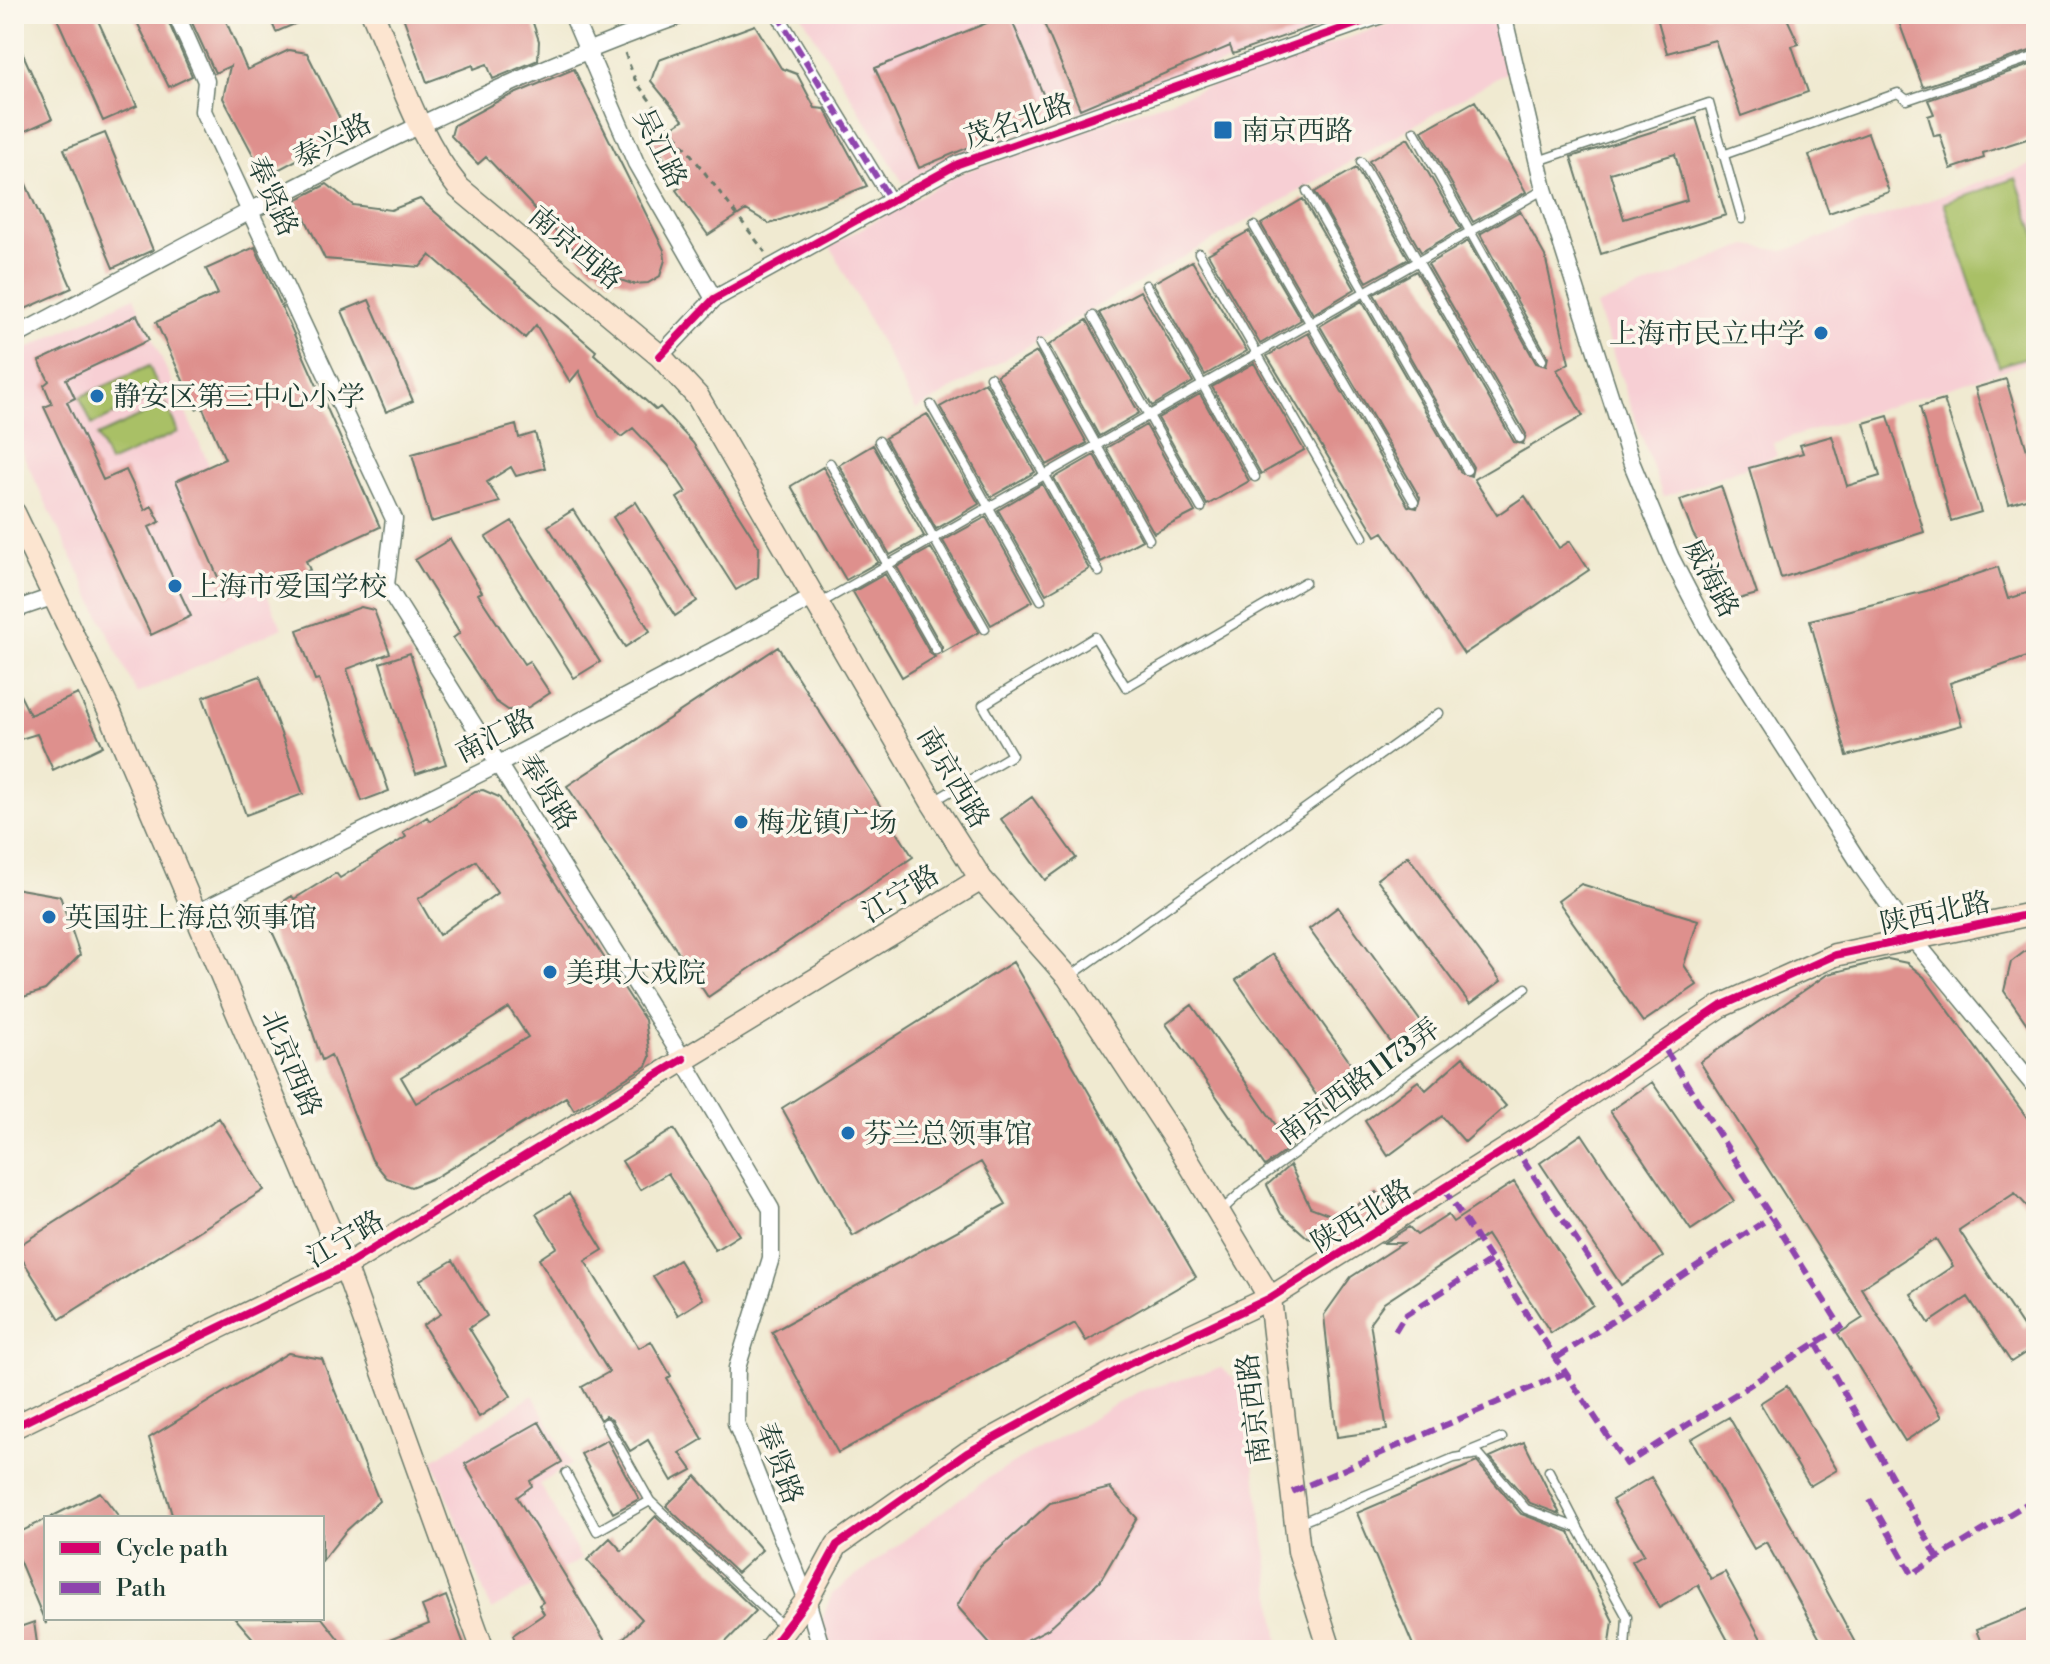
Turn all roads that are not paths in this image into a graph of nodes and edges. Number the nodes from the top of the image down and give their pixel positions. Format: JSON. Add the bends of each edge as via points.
{"nodes":[{"id":1,"x":176,"y":14,"type":"edge"},
{"id":2,"x":373,"y":14,"type":"edge"},
{"id":3,"x":572,"y":14,"type":"edge"},
{"id":4,"x":685,"y":14,"type":"edge"},
{"id":5,"x":777,"y":14,"type":"edge"},
{"id":6,"x":1384,"y":14,"type":"edge"},
{"id":7,"x":1503,"y":14,"type":"edge"},
{"id":8,"x":587,"y":49,"type":"junction"},
{"id":9,"x":2036,"y":56,"type":"edge"},
{"id":10,"x":420,"y":123,"type":"junction"},
{"id":11,"x":1414,"y":131,"type":"dead end"},
{"id":12,"x":1723,"y":155,"type":"junction"},
{"id":13,"x":1537,"y":161,"type":"junction"},
{"id":14,"x":1361,"y":162,"type":"dead end"},
{"id":15,"x":1544,"y":189,"type":"junction"},
{"id":16,"x":1307,"y":191,"type":"dead end"},
{"id":17,"x":890,"y":199,"type":"junction"},
{"id":18,"x":252,"y":211,"type":"junction"},
{"id":19,"x":1742,"y":219,"type":"dead end"},
{"id":20,"x":1254,"y":226,"type":"dead end"},
{"id":21,"x":1470,"y":232,"type":"junction"},
{"id":22,"x":1199,"y":253,"type":"dead end"},
{"id":23,"x":1419,"y":261,"type":"junction"},
{"id":24,"x":1146,"y":285,"type":"dead end"},
{"id":25,"x":1365,"y":292,"type":"junction"},
{"id":26,"x":714,"y":299,"type":"junction"},
{"id":27,"x":1093,"y":316,"type":"dead end"},
{"id":28,"x":1311,"y":323,"type":"junction"},
{"id":29,"x":14,"y":337,"type":"edge"},
{"id":30,"x":1040,"y":344,"type":"dead end"},
{"id":31,"x":1257,"y":354,"type":"junction"},
{"id":32,"x":660,"y":356,"type":"junction"},
{"id":33,"x":1542,"y":360,"type":"dead end"},
{"id":34,"x":990,"y":377,"type":"dead end"},
{"id":35,"x":1203,"y":385,"type":"junction"},
{"id":36,"x":931,"y":405,"type":"dead end"},
{"id":37,"x":1149,"y":415,"type":"junction"},
{"id":38,"x":1520,"y":438,"type":"dead end"},
{"id":39,"x":879,"y":441,"type":"dead end"},
{"id":40,"x":1097,"y":445,"type":"junction"},
{"id":41,"x":830,"y":463,"type":"dead end"},
{"id":42,"x":1467,"y":470,"type":"dead end"},
{"id":43,"x":1045,"y":475,"type":"junction"},
{"id":44,"x":1255,"y":477,"type":"dead end"},
{"id":45,"x":1414,"y":502,"type":"dead end"},
{"id":46,"x":989,"y":507,"type":"junction"},
{"id":47,"x":1201,"y":508,"type":"dead end"},
{"id":48,"x":14,"y":513,"type":"edge"},
{"id":49,"x":1363,"y":537,"type":"dead end"},
{"id":50,"x":934,"y":538,"type":"junction"},
{"id":51,"x":1149,"y":539,"type":"dead end"},
{"id":52,"x":888,"y":564,"type":"junction"},
{"id":53,"x":1099,"y":572,"type":"dead end"},
{"id":54,"x":1305,"y":582,"type":"dead end"},
{"id":55,"x":52,"y":597,"type":"junction"},
{"id":56,"x":816,"y":600,"type":"junction"},
{"id":57,"x":1041,"y":600,"type":"dead end"},
{"id":58,"x":14,"y":610,"type":"edge"},
{"id":59,"x":985,"y":629,"type":"dead end"},
{"id":60,"x":936,"y":650,"type":"dead end"},
{"id":61,"x":1439,"y":713,"type":"dead end"},
{"id":62,"x":499,"y":764,"type":"junction"},
{"id":63,"x":932,"y":802,"type":"junction"},
{"id":64,"x":981,"y":879,"type":"junction"},
{"id":65,"x":197,"y":913,"type":"junction"},
{"id":66,"x":2036,"y":913,"type":"edge"},
{"id":67,"x":1914,"y":940,"type":"junction"},
{"id":68,"x":1068,"y":977,"type":"junction"},
{"id":69,"x":1526,"y":988,"type":"dead end"},
{"id":70,"x":683,"y":1059,"type":"junction"},
{"id":71,"x":2036,"y":1088,"type":"edge"},
{"id":72,"x":1219,"y":1213,"type":"junction"},
{"id":73,"x":345,"y":1266,"type":"junction"},
{"id":74,"x":1270,"y":1298,"type":"junction"},
{"id":75,"x":606,"y":1423,"type":"dead end"},
{"id":76,"x":14,"y":1427,"type":"edge"},
{"id":77,"x":1502,"y":1438,"type":"dead end"},
{"id":78,"x":1454,"y":1458,"type":"junction"},
{"id":79,"x":1549,"y":1471,"type":"dead end"},
{"id":80,"x":566,"y":1473,"type":"dead end"},
{"id":81,"x":650,"y":1501,"type":"junction"},
{"id":82,"x":1296,"y":1524,"type":"junction"},
{"id":83,"x":1578,"y":1528,"type":"junction"},
{"id":84,"x":807,"y":1600,"type":"junction"},
{"id":85,"x":786,"y":1629,"type":"junction"},
{"id":86,"x":483,"y":1650,"type":"edge"},
{"id":87,"x":769,"y":1650,"type":"edge"},
{"id":88,"x":822,"y":1650,"type":"edge"},
{"id":89,"x":1330,"y":1650,"type":"edge"},
{"id":90,"x":1625,"y":1650,"type":"edge"}],
"edges":[{"from":1,"to":18,"type":"street","name":"奉贤路","via":[[206,81],[203,111]]},
{"from":2,"to":10,"type":"main road","name":"南京西路"},
{"from":3,"to":8,"type":"street","name":"吴江路"},
{"from":4,"to":8,"type":"street","name":"泰兴路"},
{"from":5,"to":17,"type":"street"},
{"from":6,"to":17,"type":"street","name":"茂名北路","via":[[958,164]]},
{"from":7,"to":13,"type":"street","name":"威海路"},
{"from":8,"to":10,"type":"street","name":"泰兴路"},
{"from":8,"to":26,"type":"street","name":"吴江路","via":[[636,163]]},
{"from":9,"to":12,"type":"lane","via":[[1907,100],[1898,93]]},
{"from":10,"to":18,"type":"street","name":"泰兴路"},
{"from":10,"to":32,"type":"main road","name":"南京西路","via":[[459,188]]},
{"from":11,"to":21,"type":"lane"},
{"from":12,"to":13,"type":"lane","via":[[1709,103]]},
{"from":12,"to":19,"type":"lane"},
{"from":13,"to":15,"type":"street","name":"威海路"},
{"from":14,"to":23,"type":"lane"},
{"from":15,"to":21,"type":"lane"},
{"from":15,"to":67,"type":"street","name":"威海路","via":[[1632,464],[1671,558],[1707,627]]},
{"from":16,"to":25,"type":"lane"},
{"from":17,"to":26,"type":"street","name":"茂名北路"},
{"from":18,"to":29,"type":"street","name":"泰兴路"},
{"from":18,"to":62,"type":"street","name":"奉贤路","via":[[394,519],[386,585]]},
{"from":20,"to":28,"type":"lane"},
{"from":21,"to":23,"type":"lane"},
{"from":21,"to":33,"type":"lane"},
{"from":22,"to":31,"type":"lane"},
{"from":23,"to":25,"type":"lane"},
{"from":23,"to":38,"type":"lane"},
{"from":24,"to":35,"type":"lane"},
{"from":25,"to":28,"type":"lane"},
{"from":25,"to":42,"type":"lane"},
{"from":26,"to":32,"type":"street","name":"茂名北路"},
{"from":27,"to":37,"type":"lane"},
{"from":28,"to":31,"type":"lane"},
{"from":28,"to":45,"type":"lane"},
{"from":30,"to":40,"type":"lane"},
{"from":31,"to":35,"type":"lane"},
{"from":31,"to":49,"type":"lane"},
{"from":32,"to":56,"type":"main road","name":"南京西路","via":[[698,397]]},
{"from":34,"to":43,"type":"lane"},
{"from":35,"to":37,"type":"lane"},
{"from":35,"to":44,"type":"lane"},
{"from":36,"to":46,"type":"lane"},
{"from":37,"to":40,"type":"lane"},
{"from":37,"to":47,"type":"lane"},
{"from":39,"to":50,"type":"lane"},
{"from":40,"to":43,"type":"lane"},
{"from":40,"to":51,"type":"lane"},
{"from":41,"to":52,"type":"lane"},
{"from":43,"to":46,"type":"lane"},
{"from":43,"to":53,"type":"lane"},
{"from":46,"to":50,"type":"lane"},
{"from":46,"to":57,"type":"lane"},
{"from":48,"to":55,"type":"main road","name":"北京西路"},
{"from":50,"to":52,"type":"lane"},
{"from":50,"to":59,"type":"lane"},
{"from":52,"to":56,"type":"lane"},
{"from":52,"to":60,"type":"lane"},
{"from":54,"to":63,"type":"lane","via":[[1126,687],[1095,637],[983,705],[1012,755]]},
{"from":55,"to":58,"type":"street"},
{"from":55,"to":65,"type":"main road","name":"北京西路","via":[[111,715]]},
{"from":56,"to":62,"type":"street","name":"南汇路"},
{"from":56,"to":63,"type":"main road","name":"南京西路"},
{"from":61,"to":68,"type":"lane"},
{"from":62,"to":65,"type":"street","name":"南汇路"},
{"from":62,"to":70,"type":"street","name":"奉贤路"},
{"from":63,"to":64,"type":"main road","name":"南京西路"},
{"from":64,"to":68,"type":"main road","name":"南京西路"},
{"from":64,"to":70,"type":"main road","name":"江宁路"},
{"from":65,"to":73,"type":"main road","name":"北京西路"},
{"from":66,"to":67,"type":"main road","name":"陕西北路"},
{"from":67,"to":71,"type":"street","name":"威海路"},
{"from":67,"to":74,"type":"main road","name":"陕西北路","via":[[1835,955],[1721,1006]]},
{"from":68,"to":72,"type":"main road","name":"南京西路"},
{"from":69,"to":72,"type":"lane","name":"南京西路1173弄","via":[[1247,1187]]},
{"from":70,"to":73,"type":"main road","name":"江宁路"},
{"from":70,"to":84,"type":"street","name":"奉贤路","via":[[771,1209],[771,1258],[737,1368],[736,1423]]},
{"from":72,"to":74,"type":"main road","name":"南京西路"},
{"from":73,"to":76,"type":"main road","name":"江宁路"},
{"from":73,"to":86,"type":"main road","name":"北京西路"},
{"from":74,"to":82,"type":"main road","name":"南京西路"},
{"from":74,"to":84,"type":"main road","name":"陕西北路","via":[[1127,1365],[967,1453],[837,1545]]},
{"from":75,"to":81,"type":"lane"},
{"from":77,"to":78,"type":"lane"},
{"from":78,"to":82,"type":"lane"},
{"from":78,"to":83,"type":"lane","via":[[1479,1454],[1526,1509]]},
{"from":79,"to":83,"type":"lane"},
{"from":80,"to":81,"type":"lane","via":[[597,1531]]},
{"from":81,"to":85,"type":"lane"},
{"from":82,"to":89,"type":"main road","name":"南京西路","via":[[1299,1551]]},
{"from":83,"to":90,"type":"lane","via":[[1627,1617]]},
{"from":84,"to":85,"type":"main road","name":"陕西北路"},
{"from":84,"to":88,"type":"street","name":"奉贤路"},
{"from":85,"to":87,"type":"main road","name":"陕西北路"}]}
